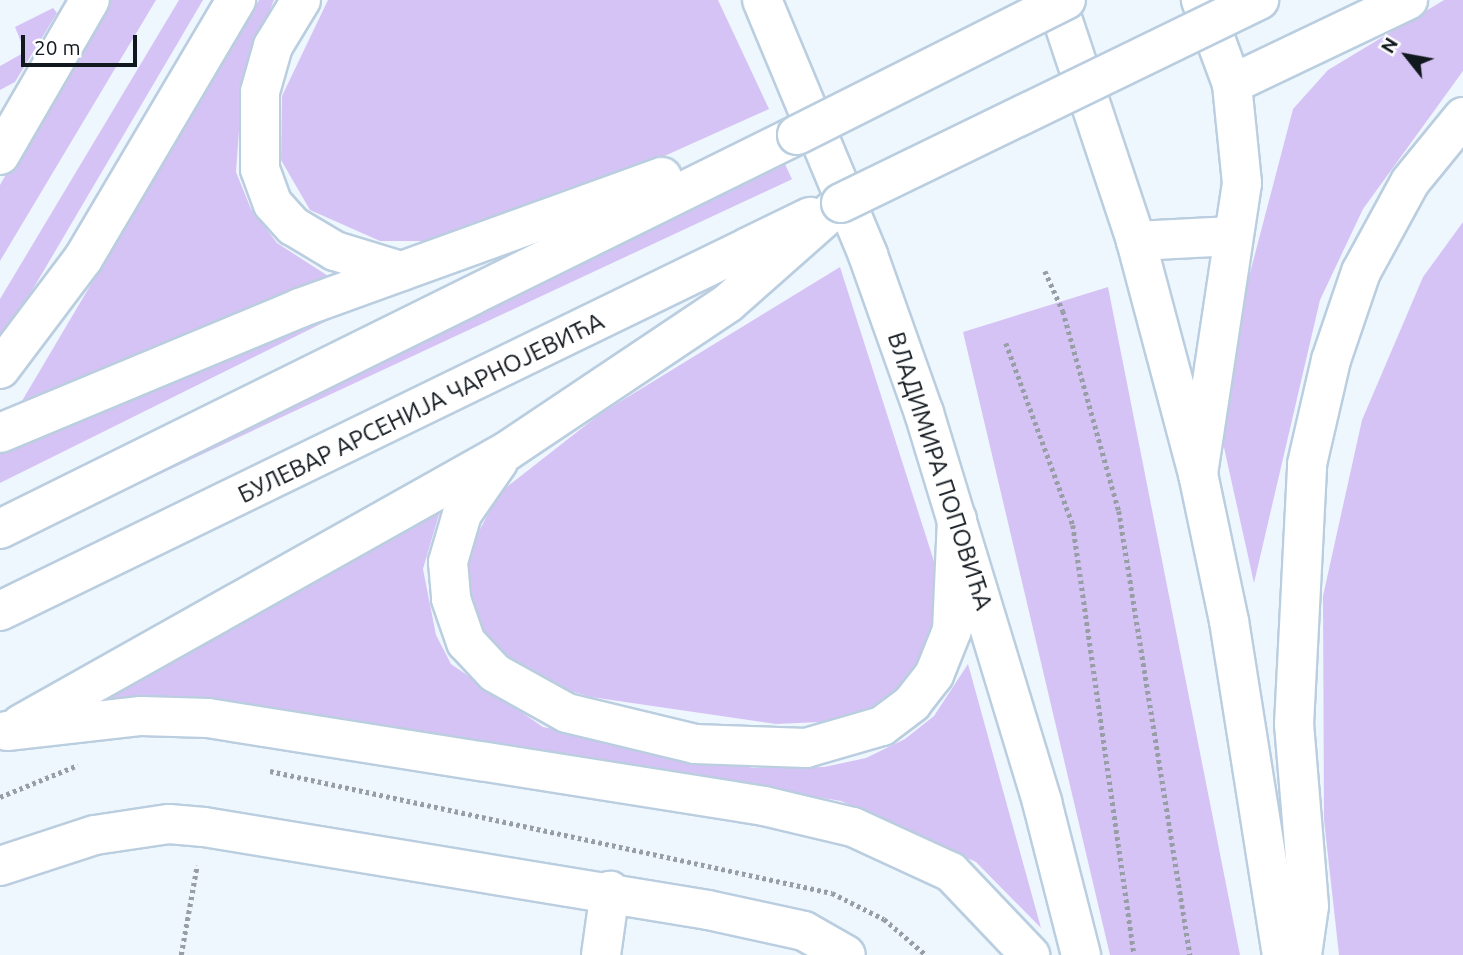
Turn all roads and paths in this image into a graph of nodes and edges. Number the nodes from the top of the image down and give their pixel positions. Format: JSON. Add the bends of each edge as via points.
{"nodes":[{"id":1,"x":90,"y":0,"type":"edge"},
{"id":2,"x":236,"y":0,"type":"edge"},
{"id":3,"x":301,"y":0,"type":"edge"},
{"id":4,"x":762,"y":0,"type":"edge"},
{"id":5,"x":1056,"y":0,"type":"edge"},
{"id":6,"x":1066,"y":0,"type":"edge"},
{"id":7,"x":1201,"y":0,"type":"edge"},
{"id":8,"x":1259,"y":0,"type":"edge"},
{"id":9,"x":1408,"y":0,"type":"edge"},
{"id":10,"x":1232,"y":84,"type":"junction"},
{"id":11,"x":1463,"y":117,"type":"edge"},
{"id":12,"x":797,"y":135,"type":"junction"},
{"id":13,"x":0,"y":155,"type":"edge"},
{"id":14,"x":841,"y":203,"type":"junction"},
{"id":15,"x":1233,"y":236,"type":"junction"},
{"id":16,"x":1136,"y":241,"type":"junction"},
{"id":17,"x":401,"y":271,"type":"junction"},
{"id":18,"x":1045,"y":271,"type":"dead end"},
{"id":19,"x":1006,"y":342,"type":"dead end"},
{"id":20,"x":0,"y":369,"type":"edge"},
{"id":21,"x":0,"y":433,"type":"edge"},
{"id":22,"x":507,"y":451,"type":"junction"},
{"id":23,"x":1198,"y":474,"type":"junction"},
{"id":24,"x":957,"y":519,"type":"junction"},
{"id":25,"x":0,"y":529,"type":"edge"},
{"id":26,"x":0,"y":611,"type":"edge"},
{"id":27,"x":4,"y":733,"type":"edge"},
{"id":28,"x":92,"y":762,"type":"dead end"},
{"id":29,"x":257,"y":768,"type":"dead end"},
{"id":30,"x":0,"y":797,"type":"edge"},
{"id":31,"x":204,"y":827,"type":"junction"},
{"id":32,"x":0,"y":866,"type":"edge"},
{"id":33,"x":610,"y":891,"type":"junction"},
{"id":34,"x":181,"y":955,"type":"edge"},
{"id":35,"x":601,"y":955,"type":"edge"},
{"id":36,"x":846,"y":955,"type":"edge"},
{"id":37,"x":926,"y":955,"type":"edge"},
{"id":38,"x":1030,"y":955,"type":"edge"},
{"id":39,"x":1082,"y":955,"type":"edge"},
{"id":40,"x":1134,"y":955,"type":"edge"},
{"id":41,"x":1190,"y":955,"type":"edge"},
{"id":42,"x":1282,"y":955,"type":"edge"},
{"id":43,"x":1302,"y":955,"type":"edge"}],
"edges":[{"from":1,"to":13,"type":"main road"},
{"from":2,"to":20,"type":"main road","via":[[83,259]]},
{"from":3,"to":17,"type":"main road","via":[[273,46],[260,92],[260,169],[273,204],[293,226],[335,251]]},
{"from":4,"to":24,"type":"main road","name":"ВЛАДИМИРА ПОПОВИЋА","via":[[868,256]]},
{"from":5,"to":16,"type":"main road"},
{"from":6,"to":12,"type":"main road","bridge":true},
{"from":7,"to":10,"type":"main road"},
{"from":8,"to":14,"type":"main road","name":"БУЛЕВАР АРСЕНИЈА ЧАРНОЈЕВИЋА","bridge":true},
{"from":9,"to":10,"type":"main road"},
{"from":10,"to":15,"type":"main road","via":[[1242,183]]},
{"from":11,"to":43,"type":"main road","via":[[1410,182],[1361,272],[1331,360],[1307,464],[1294,725],[1309,906]]},
{"from":12,"to":17,"type":"main road","via":[[731,149]]},
{"from":12,"to":25,"type":"main road"},
{"from":14,"to":22,"type":"main road","via":[[728,303]]},
{"from":14,"to":26,"type":"main road","name":"БУЛЕВАР АРСЕНИЈА ЧАРНОЈЕВИЋА"},
{"from":15,"to":16,"type":"main road"},
{"from":15,"to":23,"type":"main road"},
{"from":16,"to":23,"type":"main road"},
{"from":17,"to":21,"type":"main road"},
{"from":18,"to":41,"type":"path","via":[[1063,311],[1119,511]]},
{"from":19,"to":40,"type":"path","via":[[1073,525]]},
{"from":22,"to":24,"type":"main road","via":[[462,514],[448,562],[451,599],[466,642],[495,673],[567,713],[695,744],[806,748],[882,726],[912,703],[934,675],[953,630]]},
{"from":22,"to":27,"type":"main road"},
{"from":23,"to":42,"type":"main road","via":[[1229,621]]},
{"from":24,"to":39,"type":"main road","name":"ВЛАДИМИРА ПОПОВИЋА"},
{"from":27,"to":38,"type":"main road","via":[[141,716],[208,718],[764,806],[853,827],[951,872]]},
{"from":28,"to":30,"type":"path"},
{"from":29,"to":37,"type":"path","via":[[832,893],[884,919]]},
{"from":31,"to":32,"type":"main road","via":[[169,824],[95,835]]},
{"from":31,"to":33,"type":"main road"},
{"from":31,"to":34,"type":"path"},
{"from":33,"to":35,"type":"main road"},
{"from":33,"to":36,"type":"main road","via":[[804,932]]}]}
